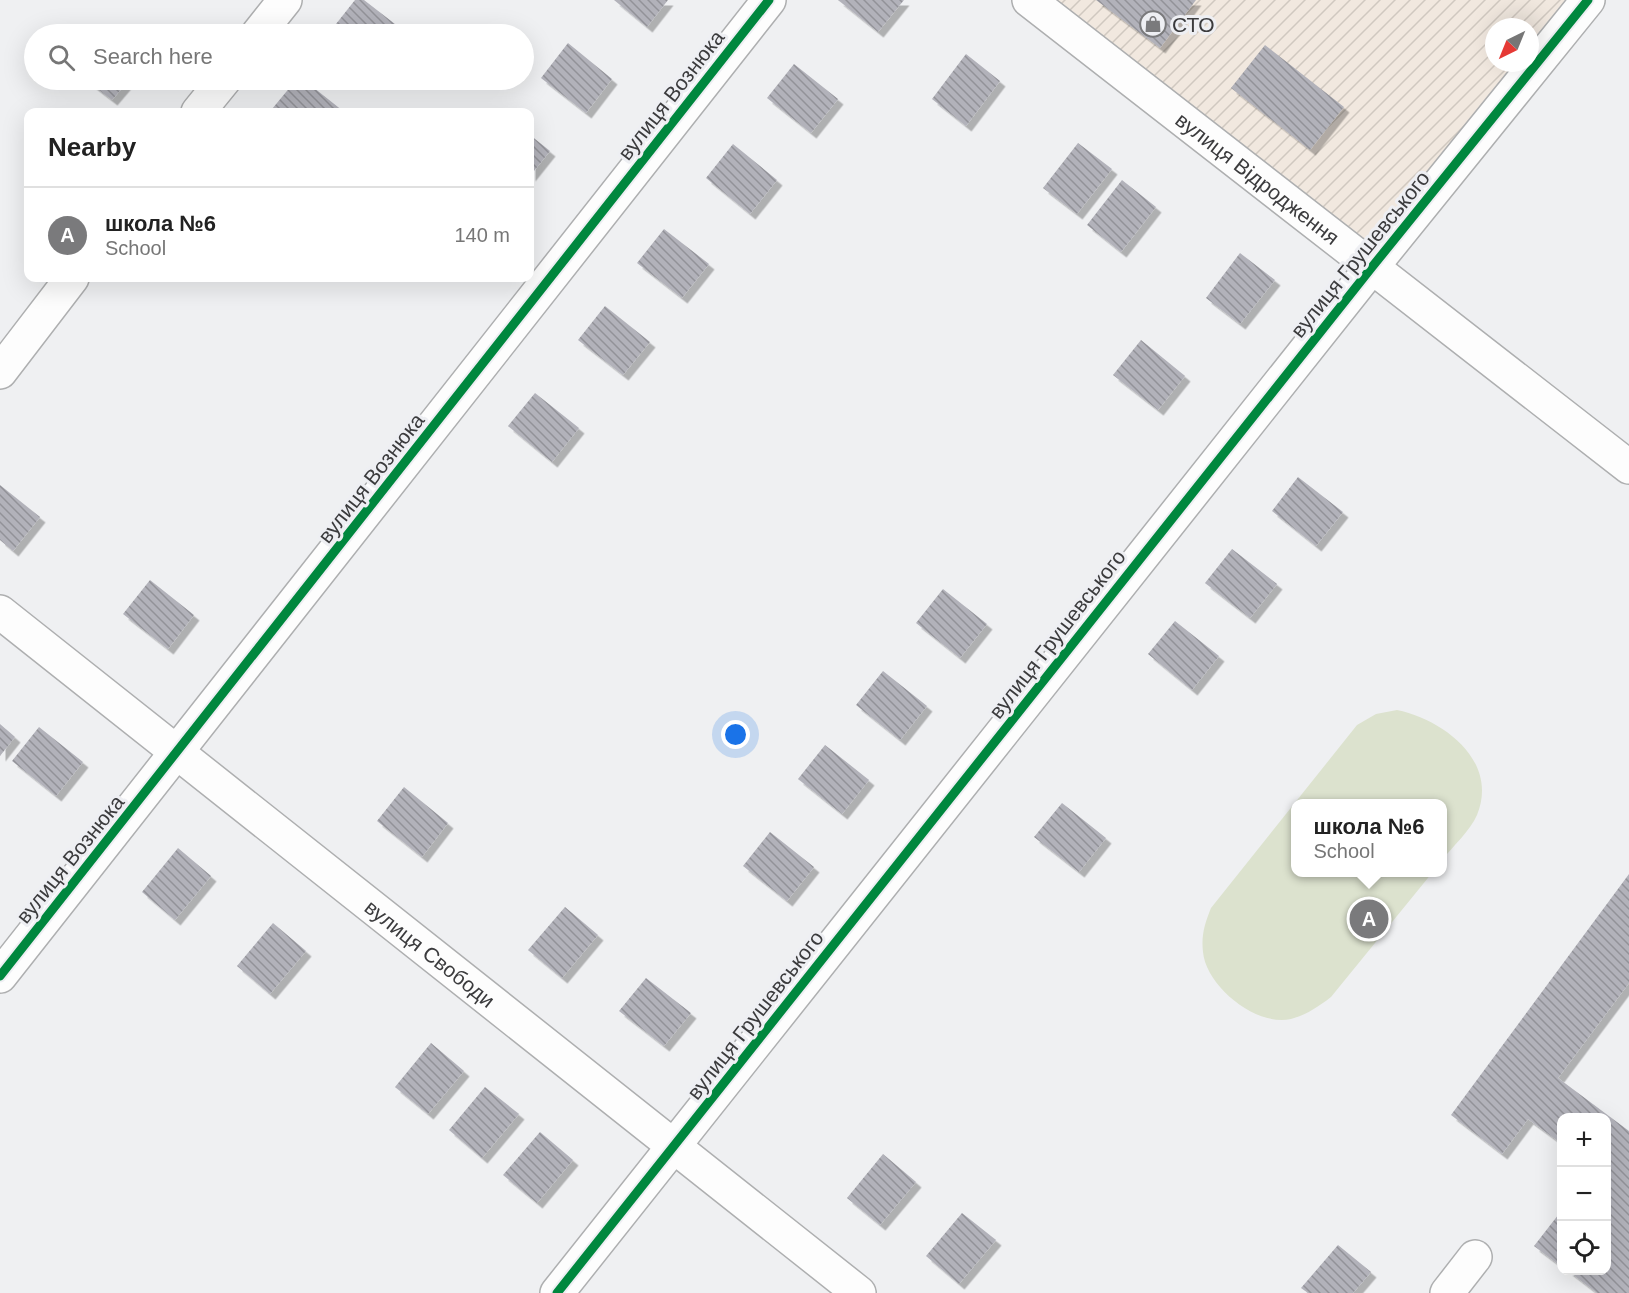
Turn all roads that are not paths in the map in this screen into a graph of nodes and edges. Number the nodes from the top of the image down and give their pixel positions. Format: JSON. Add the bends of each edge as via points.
{"nodes":[{"id":1,"x":285,"y":0,"type":"edge"},
{"id":2,"x":769,"y":0,"type":"edge"},
{"id":3,"x":1029,"y":0,"type":"edge"},
{"id":4,"x":1588,"y":0,"type":"edge"},
{"id":5,"x":266,"y":24,"type":"edge"},
{"id":6,"x":216,"y":90,"type":"edge"},
{"id":7,"x":201,"y":108,"type":"edge"},
{"id":8,"x":1372,"y":267,"type":"junction"},
{"id":9,"x":69,"y":282,"type":"edge"},
{"id":10,"x":0,"y":372,"type":"edge"},
{"id":11,"x":1629,"y":467,"type":"edge"},
{"id":12,"x":0,"y":612,"type":"edge"},
{"id":13,"x":179,"y":752,"type":"junction"},
{"id":14,"x":0,"y":976,"type":"edge"},
{"id":15,"x":673,"y":1146,"type":"junction"},
{"id":16,"x":1475,"y":1257,"type":"dead end"},
{"id":17,"x":557,"y":1293,"type":"edge"},
{"id":18,"x":859,"y":1293,"type":"edge"},
{"id":19,"x":1447,"y":1293,"type":"edge"}],
"edges":[{"from":1,"to":5,"type":"street"},
{"from":2,"to":13,"type":"street","name":"вулиця Вознюка"},
{"from":3,"to":8,"type":"street","name":"вулиця Відродження"},
{"from":4,"to":8,"type":"street","name":"вулиця Грушевського"},
{"from":6,"to":7,"type":"street"},
{"from":8,"to":11,"type":"street","name":"вулиця Відродження"},
{"from":8,"to":15,"type":"street","name":"вулиця Грушевського"},
{"from":9,"to":10,"type":"street"},
{"from":12,"to":13,"type":"street","name":"вулиця Свободи"},
{"from":13,"to":14,"type":"street","name":"вулиця Вознюка"},
{"from":13,"to":15,"type":"street","name":"вулиця Свободи"},
{"from":15,"to":17,"type":"street","name":"вулиця Грушевського"},
{"from":15,"to":18,"type":"street","name":"вулиця Свободи"},
{"from":16,"to":19,"type":"street"}]}
